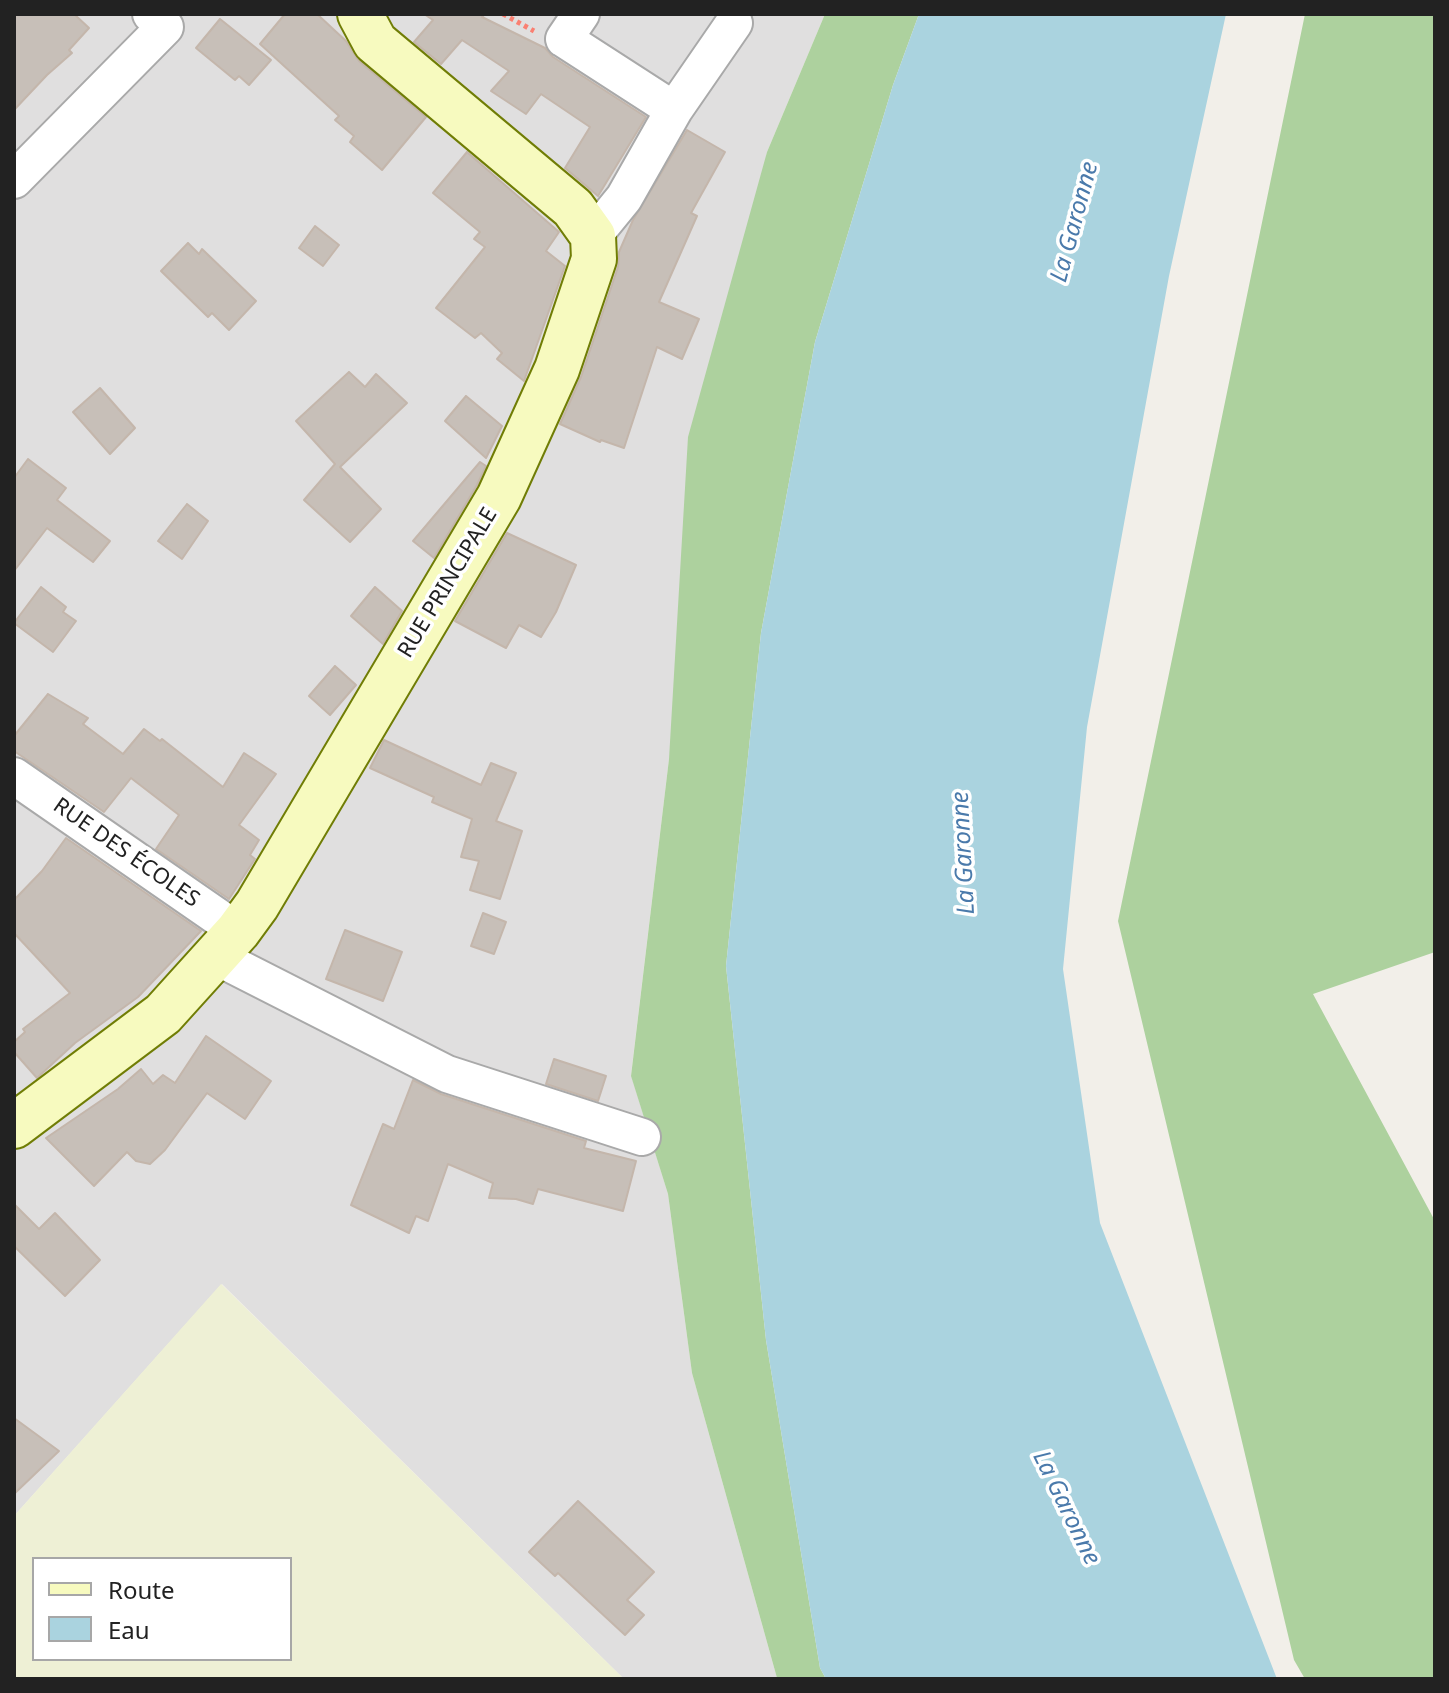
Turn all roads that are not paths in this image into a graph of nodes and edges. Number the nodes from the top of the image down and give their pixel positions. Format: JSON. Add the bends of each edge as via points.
{"nodes":[{"id":1,"x":151,"y":14,"type":"edge"},
{"id":2,"x":360,"y":14,"type":"edge"},
{"id":3,"x":581,"y":14,"type":"edge"},
{"id":4,"x":739,"y":17,"type":"edge"},
{"id":5,"x":674,"y":110,"type":"junction"},
{"id":6,"x":14,"y":180,"type":"edge"},
{"id":7,"x":593,"y":236,"type":"junction"},
{"id":8,"x":14,"y":776,"type":"edge"},
{"id":9,"x":226,"y":944,"type":"junction"},
{"id":10,"x":14,"y":1126,"type":"edge"},
{"id":11,"x":642,"y":1137,"type":"dead end"}],
"edges":[{"from":1,"to":6,"type":"street","via":[[165,27]]},
{"from":2,"to":7,"type":"street","via":[[375,42],[573,208]]},
{"from":3,"to":5,"type":"street","via":[[564,39]]},
{"from":4,"to":5,"type":"street"},
{"from":5,"to":7,"type":"street","via":[[624,198]]},
{"from":7,"to":9,"type":"street","name":"RUE PRINCIPALE","via":[[594,259],[557,369],[499,497],[265,891]]},
{"from":8,"to":9,"type":"street","name":"RUE DES ÉCOLES"},
{"from":9,"to":10,"type":"street","name":"RUE PRINCIPALE","via":[[163,1014]]},
{"from":9,"to":11,"type":"street","name":"RUE DES ÉCOLES","via":[[447,1074]]}]}
